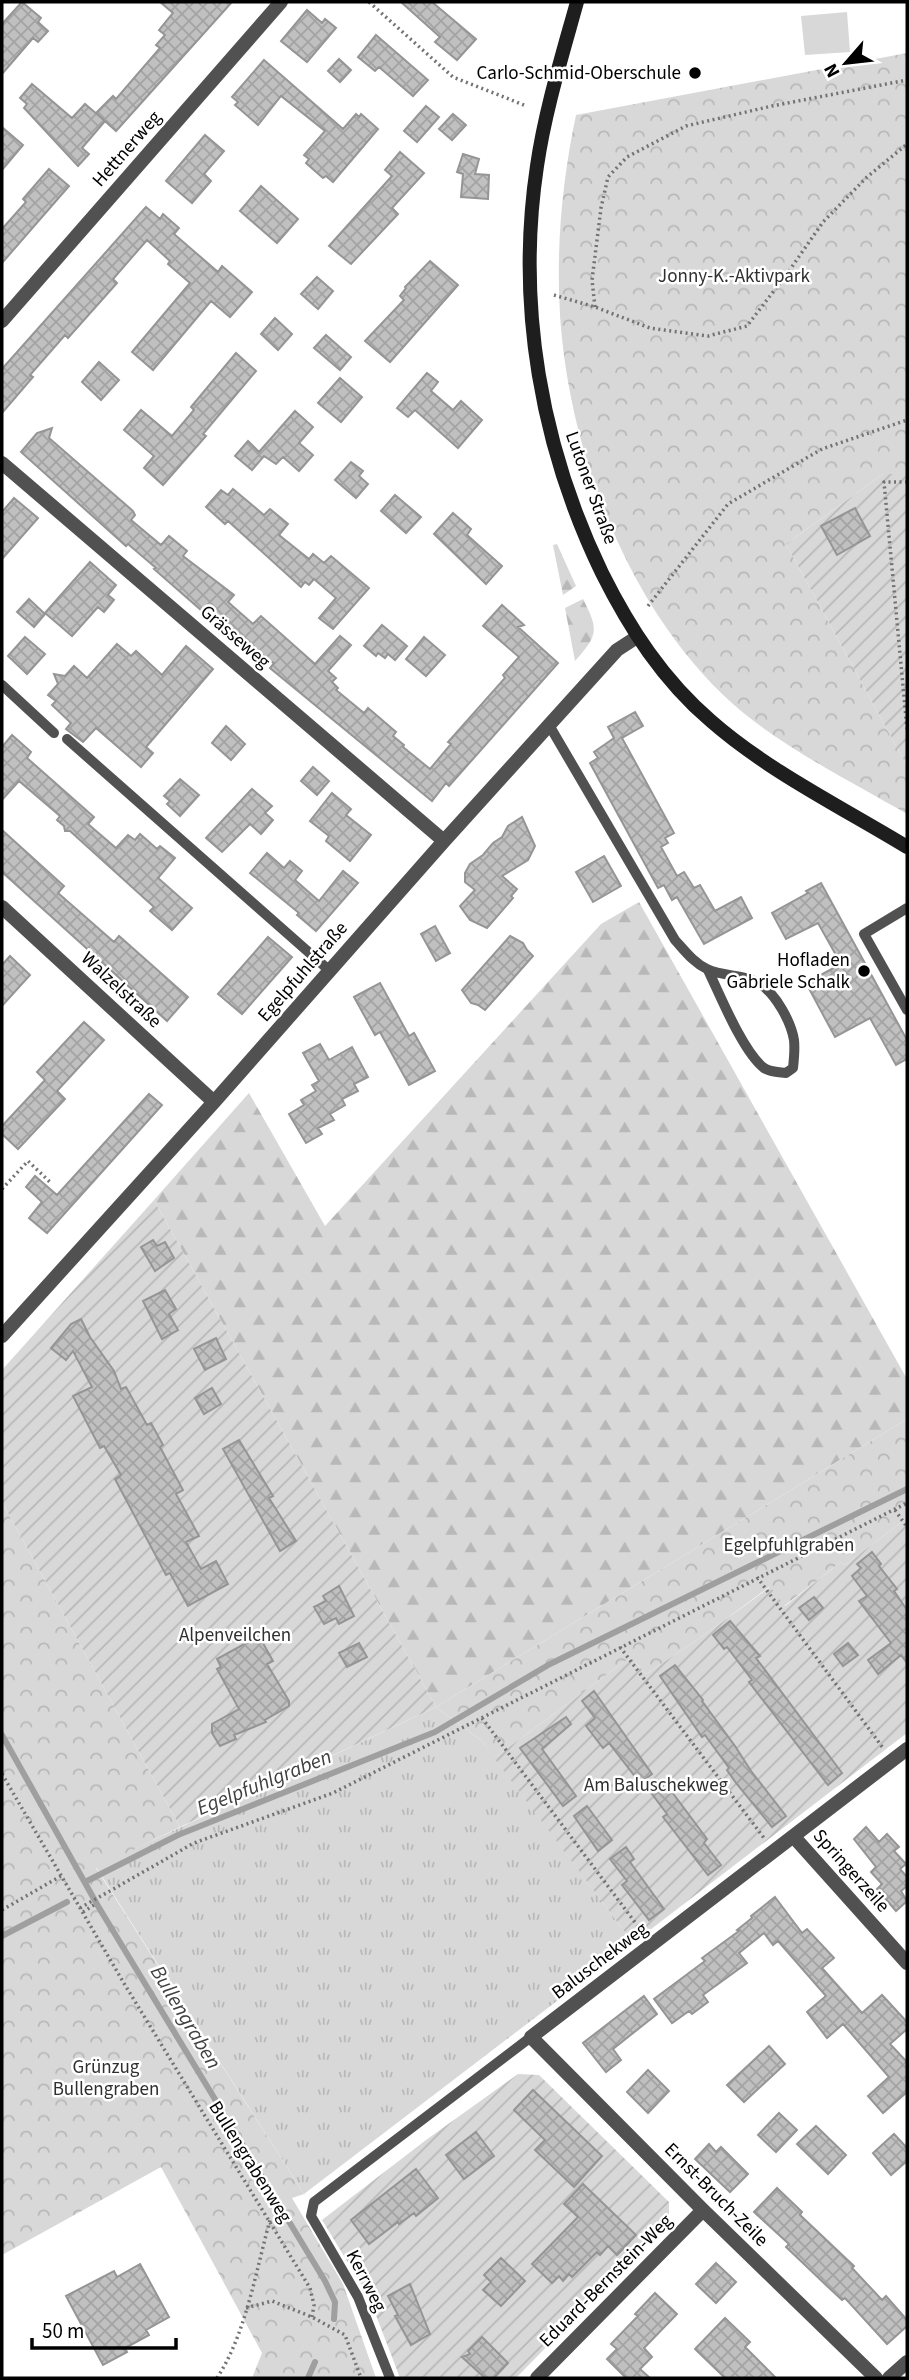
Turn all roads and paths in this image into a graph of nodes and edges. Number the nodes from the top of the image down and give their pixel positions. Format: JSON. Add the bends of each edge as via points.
{"nodes":[{"id":1,"x":281,"y":2,"type":"edge"},
{"id":2,"x":369,"y":2,"type":"edge"},
{"id":3,"x":577,"y":2,"type":"edge"},
{"id":4,"x":907,"y":80,"type":"edge"},
{"id":5,"x":524,"y":105,"type":"dead end"},
{"id":6,"x":907,"y":144,"type":"edge"},
{"id":7,"x":554,"y":295,"type":"dead end"},
{"id":8,"x":595,"y":307,"type":"junction"},
{"id":9,"x":2,"y":321,"type":"edge"},
{"id":10,"x":907,"y":420,"type":"edge"},
{"id":11,"x":2,"y":463,"type":"edge"},
{"id":12,"x":907,"y":482,"type":"edge"},
{"id":13,"x":648,"y":606,"type":"dead end"},
{"id":14,"x":637,"y":637,"type":"junction"},
{"id":15,"x":2,"y":685,"type":"edge"},
{"id":16,"x":549,"y":725,"type":"junction"},
{"id":17,"x":907,"y":729,"type":"edge"},
{"id":18,"x":54,"y":733,"type":"dead end"},
{"id":19,"x":67,"y":739,"type":"dead end"},
{"id":20,"x":444,"y":841,"type":"junction"},
{"id":21,"x":907,"y":847,"type":"edge"},
{"id":22,"x":2,"y":907,"type":"edge"},
{"id":23,"x":907,"y":908,"type":"edge"},
{"id":24,"x":708,"y":970,"type":"junction"},
{"id":25,"x":330,"y":971,"type":"junction"},
{"id":26,"x":907,"y":1010,"type":"edge"},
{"id":27,"x":214,"y":1102,"type":"junction"},
{"id":28,"x":52,"y":1184,"type":"dead end"},
{"id":29,"x":2,"y":1189,"type":"edge"},
{"id":30,"x":5,"y":1326,"type":"edge"},
{"id":31,"x":907,"y":1503,"type":"edge"},
{"id":32,"x":895,"y":1510,"type":"junction"},
{"id":33,"x":907,"y":1527,"type":"edge"},
{"id":34,"x":757,"y":1577,"type":"junction"},
{"id":35,"x":620,"y":1647,"type":"junction"},
{"id":36,"x":482,"y":1717,"type":"junction"},
{"id":37,"x":907,"y":1749,"type":"edge"},
{"id":38,"x":893,"y":1760,"type":"junction"},
{"id":39,"x":2,"y":1774,"type":"edge"},
{"id":40,"x":794,"y":1836,"type":"junction"},
{"id":41,"x":774,"y":1851,"type":"junction"},
{"id":42,"x":61,"y":1876,"type":"junction"},
{"id":43,"x":97,"y":1903,"type":"dead end"},
{"id":44,"x":2,"y":1910,"type":"edge"},
{"id":45,"x":81,"y":1910,"type":"junction"},
{"id":46,"x":653,"y":1946,"type":"junction"},
{"id":47,"x":907,"y":1963,"type":"edge"},
{"id":48,"x":531,"y":2037,"type":"junction"},
{"id":49,"x":314,"y":2202,"type":"joint"},
{"id":50,"x":703,"y":2210,"type":"junction"},
{"id":51,"x":270,"y":2220,"type":"junction"},
{"id":52,"x":246,"y":2308,"type":"junction"},
{"id":53,"x":312,"y":2316,"type":"junction"},
{"id":54,"x":907,"y":2362,"type":"edge"},
{"id":55,"x":217,"y":2378,"type":"edge"},
{"id":56,"x":361,"y":2378,"type":"edge"},
{"id":57,"x":390,"y":2378,"type":"edge"},
{"id":58,"x":537,"y":2378,"type":"edge"},
{"id":59,"x":876,"y":2378,"type":"edge"},
{"id":60,"x":889,"y":2378,"type":"edge"}],
"edges":[{"from":1,"to":9,"type":"street","name":"Hettnerweg"},
{"from":2,"to":5,"type":"path","via":[[453,77]]},
{"from":3,"to":14,"type":"street","name":"Lutoner Straße","via":[[537,166],[530,250],[533,333],[543,401],[563,480],[585,537]]},
{"from":4,"to":8,"type":"path","via":[[686,126],[627,157],[608,177],[601,208],[592,280]]},
{"from":6,"to":8,"type":"path","via":[[823,222],[747,326],[708,336],[650,328]]},
{"from":7,"to":8,"type":"path"},
{"from":10,"to":13,"type":"path","via":[[822,449],[728,504]]},
{"from":11,"to":20,"type":"street","name":"Grässeweg"},
{"from":12,"to":17,"type":"path","via":[[884,482]]},
{"from":14,"to":16,"type":"street","name":"Egelpfuhlstraße","via":[[617,650]]},
{"from":14,"to":21,"type":"street","name":"Lutoner Straße","via":[[712,722]]},
{"from":15,"to":18,"type":"lane"},
{"from":16,"to":20,"type":"street","name":"Egelpfuhlstraße"},
{"from":16,"to":24,"type":"lane","via":[[675,940]]},
{"from":19,"to":25,"type":"lane"},
{"from":20,"to":25,"type":"street","name":"Egelpfuhlstraße"},
{"from":22,"to":27,"type":"street","name":"Walzelstraße"},
{"from":23,"to":26,"type":"lane","via":[[864,934]]},
{"from":24,"to":24,"type":"lane","via":[[761,984],[789,1024],[793,1068],[786,1073],[766,1069],[756,1059]]},
{"from":25,"to":27,"type":"street","name":"Egelpfuhlstraße"},
{"from":27,"to":30,"type":"street","name":"Egelpfuhlstraße"},
{"from":28,"to":29,"type":"path","via":[[28,1161]]},
{"from":31,"to":32,"type":"path"},
{"from":32,"to":33,"type":"path"},
{"from":32,"to":34,"type":"path"},
{"from":34,"to":35,"type":"path"},
{"from":34,"to":38,"type":"path"},
{"from":35,"to":36,"type":"path"},
{"from":35,"to":41,"type":"path"},
{"from":36,"to":45,"type":"path","via":[[333,1793],[194,1843]]},
{"from":36,"to":46,"type":"path"},
{"from":37,"to":38,"type":"street","name":"Baluschekweg"},
{"from":38,"to":40,"type":"street","name":"Baluschekweg"},
{"from":39,"to":42,"type":"path","name":"Bullengrabenweg"},
{"from":40,"to":41,"type":"street","name":"Baluschekweg"},
{"from":40,"to":47,"type":"street","name":"Springerzeile"},
{"from":41,"to":46,"type":"street","name":"Baluschekweg"},
{"from":42,"to":44,"type":"path"},
{"from":42,"to":45,"type":"path","name":"Bullengrabenweg"},
{"from":43,"to":45,"type":"path"},
{"from":45,"to":51,"type":"path","name":"Bullengrabenweg"},
{"from":46,"to":48,"type":"street","name":"Baluschekweg"},
{"from":48,"to":49,"type":"lane","name":"Baluschekweg"},
{"from":48,"to":50,"type":"street","name":"Ernst-Bruch-Zeile"},
{"from":49,"to":57,"type":"lane","name":"Kerrweg","via":[[311,2216],[358,2297]]},
{"from":50,"to":58,"type":"street","name":"Eduard-Bernstein-Weg"},
{"from":50,"to":59,"type":"street","name":"Ernst-Bruch-Zeile"},
{"from":51,"to":52,"type":"path"},
{"from":51,"to":53,"type":"path","name":"Bullengrabenweg","via":[[310,2288]]},
{"from":52,"to":53,"type":"path","via":[[272,2301]]},
{"from":52,"to":55,"type":"path"},
{"from":53,"to":56,"type":"path","via":[[345,2335]]},
{"from":54,"to":60,"type":"street"}]}
